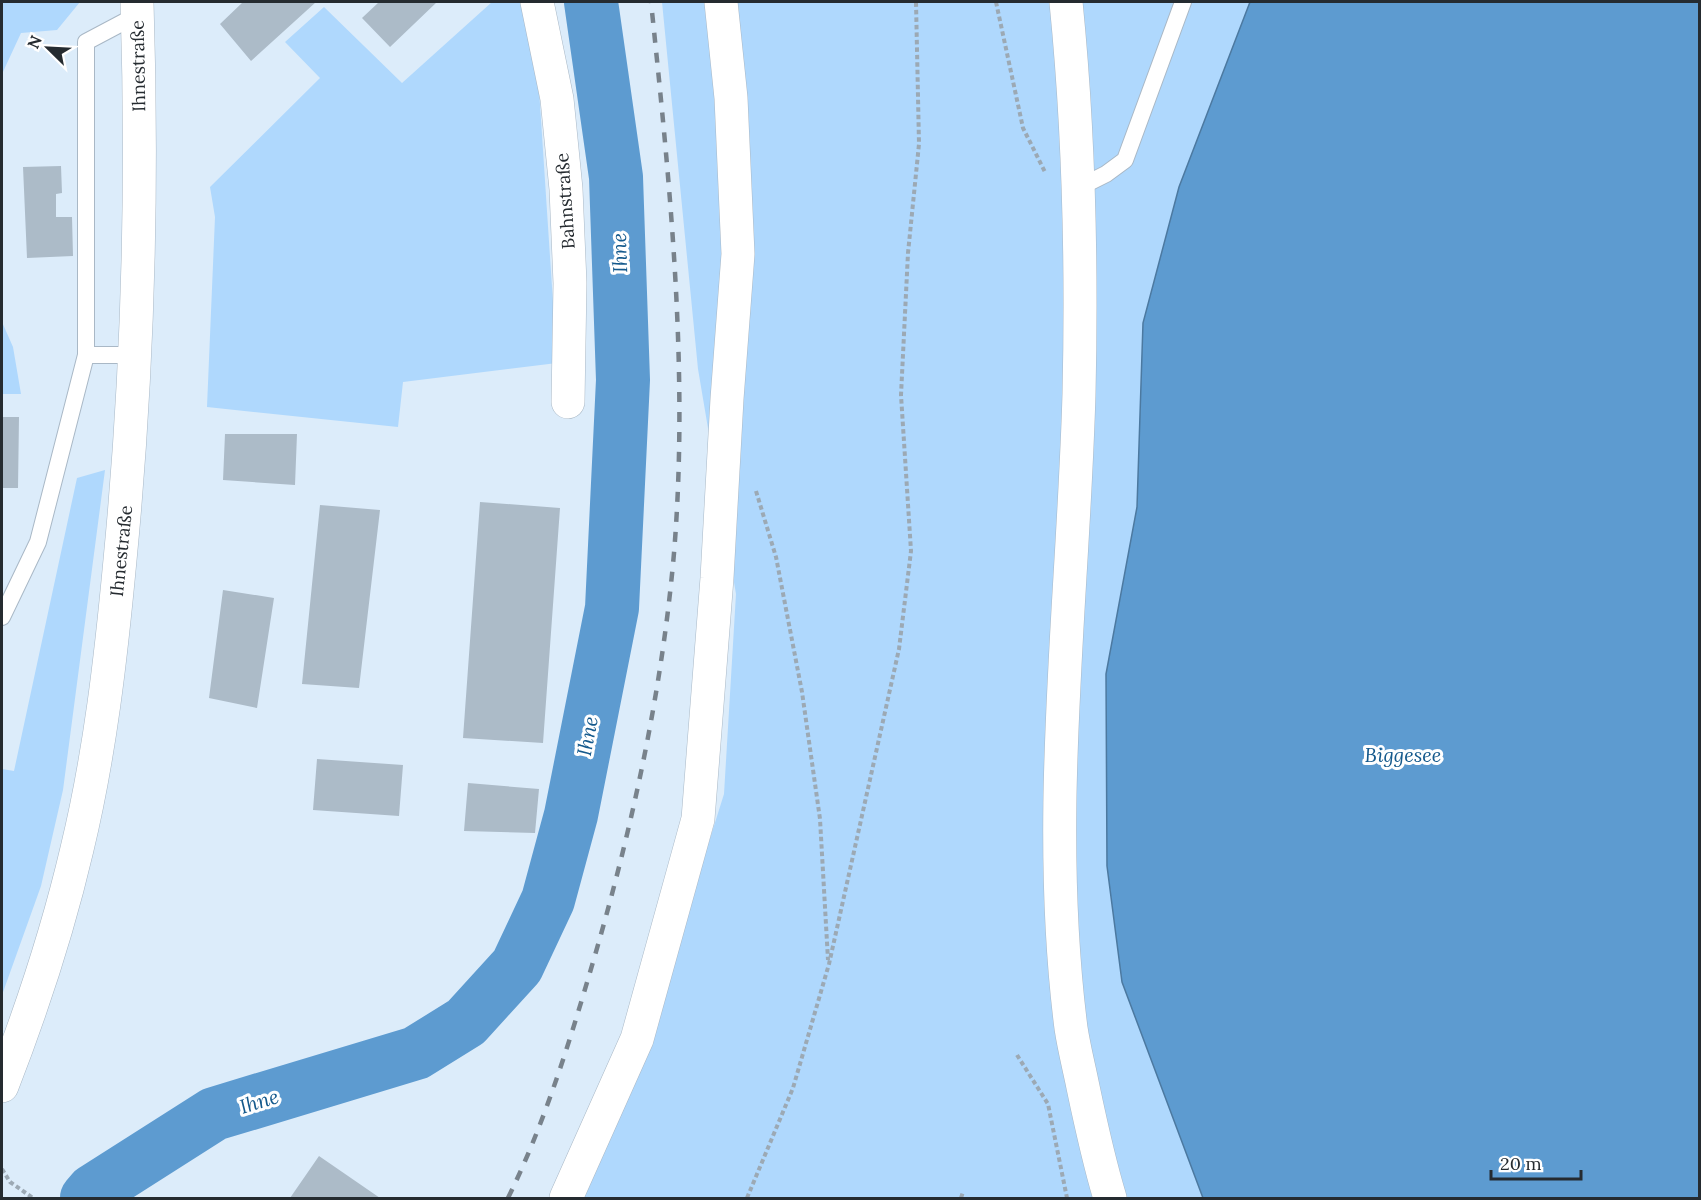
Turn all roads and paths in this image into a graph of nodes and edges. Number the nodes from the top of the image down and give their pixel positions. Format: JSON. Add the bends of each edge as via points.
{"nodes":[{"id":1,"x":537,"y":2,"type":"edge"},
{"id":2,"x":721,"y":2,"type":"edge"},
{"id":3,"x":916,"y":2,"type":"edge"},
{"id":4,"x":996,"y":2,"type":"edge"},
{"id":5,"x":1066,"y":2,"type":"edge"},
{"id":6,"x":1183,"y":2,"type":"edge"},
{"id":7,"x":137,"y":8,"type":"edge"},
{"id":8,"x":1048,"y":179,"type":"dead end"},
{"id":9,"x":1078,"y":188,"type":"junction"},
{"id":10,"x":86,"y":355,"type":"junction"},
{"id":11,"x":134,"y":355,"type":"junction"},
{"id":12,"x":568,"y":402,"type":"dead end"},
{"id":13,"x":755,"y":489,"type":"dead end"},
{"id":14,"x":2,"y":617,"type":"edge"},
{"id":15,"x":829,"y":964,"type":"junction"},
{"id":16,"x":1017,"y":1054,"type":"dead end"},
{"id":17,"x":2,"y":1086,"type":"edge"},
{"id":18,"x":2,"y":1169,"type":"edge"},
{"id":19,"x":963,"y":1192,"type":"dead end"},
{"id":20,"x":33,"y":1198,"type":"edge"},
{"id":21,"x":566,"y":1198,"type":"edge"},
{"id":22,"x":747,"y":1198,"type":"edge"},
{"id":23,"x":961,"y":1198,"type":"edge"},
{"id":24,"x":1067,"y":1198,"type":"edge"},
{"id":25,"x":1110,"y":1198,"type":"edge"}],
"edges":[{"from":1,"to":12,"type":"main road","name":"Bahnstraße","via":[[557,99],[566,189],[570,283]]},
{"from":2,"to":21,"type":"main road","via":[[732,98],[738,254],[698,819],[637,1039]]},
{"from":3,"to":15,"type":"path","via":[[919,144],[908,253],[901,395],[911,551],[899,649]]},
{"from":4,"to":8,"type":"path","via":[[1023,128]]},
{"from":5,"to":9,"type":"main road"},
{"from":6,"to":9,"type":"lane","via":[[1125,160]]},
{"from":7,"to":10,"type":"lane","via":[[86,42]]},
{"from":7,"to":11,"type":"main road","name":"Ihnestraße","via":[[140,179]]},
{"from":9,"to":25,"type":"main road","via":[[1078,394],[1059,821],[1071,1023],[1097,1156]]},
{"from":10,"to":11,"type":"lane"},
{"from":10,"to":14,"type":"lane","via":[[38,543]]},
{"from":11,"to":17,"type":"main road","name":"Ihnestraße","via":[[127,485],[99,736],[78,849],[50,948]]},
{"from":13,"to":15,"type":"path","via":[[776,557],[802,692],[820,819]]},
{"from":15,"to":22,"type":"path","via":[[793,1088]]},
{"from":16,"to":24,"type":"path","via":[[1048,1104]]},
{"from":18,"to":20,"type":"path","via":[[10,1182]]},
{"from":19,"to":23,"type":"path"}]}
